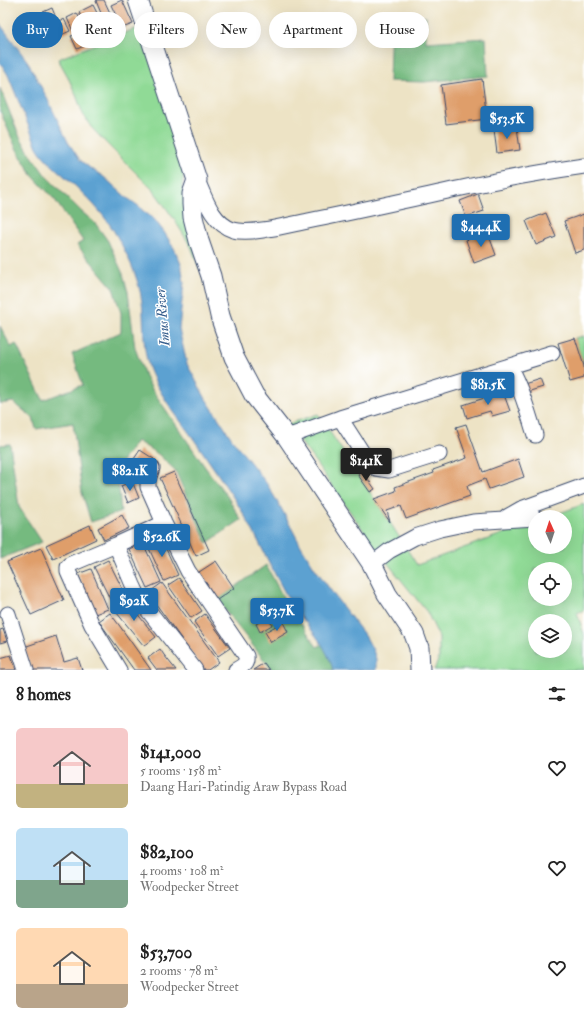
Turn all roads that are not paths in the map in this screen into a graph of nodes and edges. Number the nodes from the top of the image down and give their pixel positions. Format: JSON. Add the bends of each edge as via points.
{"nodes":[{"id":1,"x":138,"y":0,"type":"edge"},
{"id":2,"x":584,"y":166,"type":"edge"},
{"id":3,"x":197,"y":180,"type":"junction"},
{"id":4,"x":552,"y":353,"type":"dead end"},
{"id":5,"x":509,"y":366,"type":"junction"},
{"id":6,"x":340,"y":418,"type":"junction"},
{"id":7,"x":535,"y":435,"type":"dead end"},
{"id":8,"x":287,"y":437,"type":"junction"},
{"id":9,"x":439,"y":454,"type":"dead end"},
{"id":10,"x":152,"y":468,"type":"dead end"},
{"id":11,"x":584,"y":486,"type":"edge"},
{"id":12,"x":528,"y":519,"type":"edge"},
{"id":13,"x":501,"y":521,"type":"junction"},
{"id":14,"x":164,"y":523,"type":"junction"},
{"id":15,"x":116,"y":545,"type":"junction"},
{"id":16,"x":372,"y":564,"type":"junction"},
{"id":17,"x":8,"y":614,"type":"dead end"},
{"id":18,"x":241,"y":664,"type":"edge"},
{"id":19,"x":26,"y":670,"type":"edge"},
{"id":20,"x":119,"y":670,"type":"edge"},
{"id":21,"x":195,"y":670,"type":"edge"},
{"id":22,"x":420,"y":670,"type":"edge"}],
"edges":[{"from":1,"to":3,"type":"main road"},
{"from":2,"to":3,"type":"street","via":[[505,178],[346,214],[245,232],[220,223],[210,211]]},
{"from":3,"to":8,"type":"main road","via":[[192,194],[193,217],[234,357],[254,394]]},
{"from":4,"to":5,"type":"street"},
{"from":5,"to":6,"type":"street"},
{"from":5,"to":7,"type":"street","via":[[520,388]]},
{"from":6,"to":8,"type":"street"},
{"from":6,"to":9,"type":"street","via":[[366,460],[376,468],[389,470]]},
{"from":8,"to":16,"type":"main road"},
{"from":10,"to":14,"type":"street","via":[[148,487]]},
{"from":11,"to":13,"type":"street","via":[[521,510]]},
{"from":12,"to":13,"type":"street"},
{"from":13,"to":16,"type":"street","via":[[473,522],[415,537]]},
{"from":14,"to":15,"type":"street"},
{"from":14,"to":18,"type":"street","via":[[192,578],[244,652]]},
{"from":15,"to":20,"type":"street","via":[[71,564],[68,571],[92,625]]},
{"from":15,"to":21,"type":"street","via":[[140,600]]},
{"from":16,"to":22,"type":"main road","via":[[414,634],[419,648]]},
{"from":17,"to":19,"type":"street"}]}
